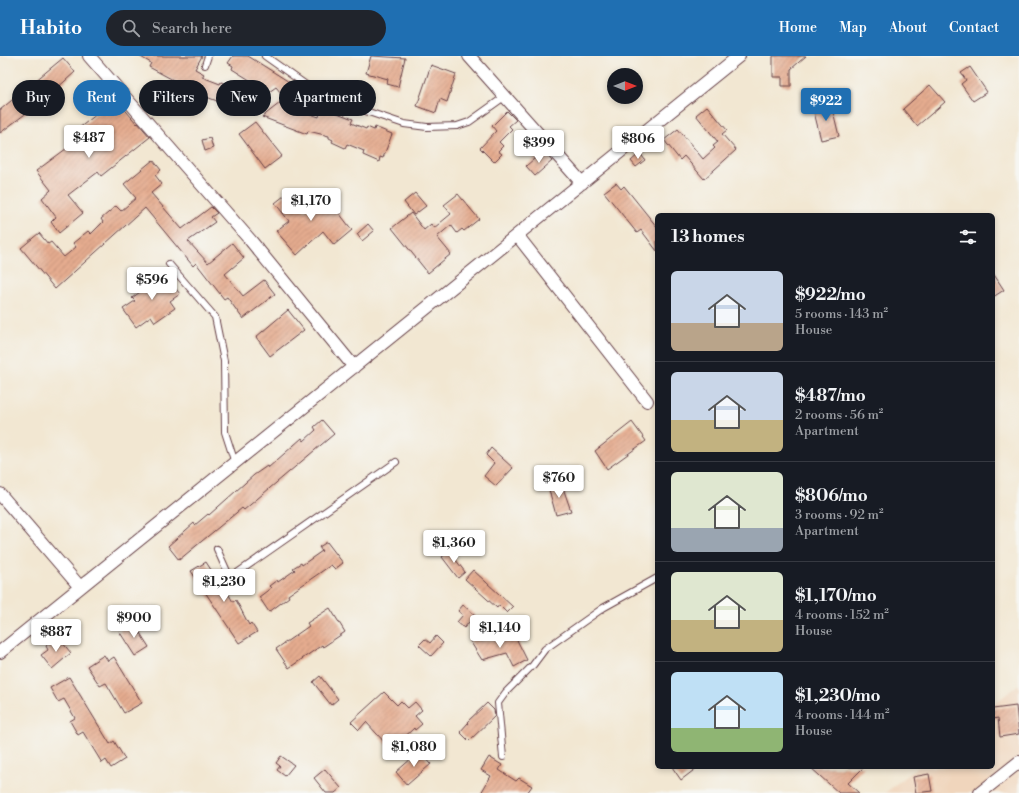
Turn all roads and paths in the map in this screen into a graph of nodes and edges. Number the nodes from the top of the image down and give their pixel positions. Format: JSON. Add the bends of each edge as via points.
{"nodes":[{"id":1,"x":89,"y":56,"type":"edge"},
{"id":2,"x":208,"y":56,"type":"edge"},
{"id":3,"x":266,"y":56,"type":"edge"},
{"id":4,"x":469,"y":56,"type":"edge"},
{"id":5,"x":739,"y":56,"type":"edge"},
{"id":6,"x":205,"y":65,"type":"dead end"},
{"id":7,"x":504,"y":97,"type":"junction"},
{"id":8,"x":582,"y":183,"type":"junction"},
{"id":9,"x":517,"y":235,"type":"junction"},
{"id":10,"x":169,"y":264,"type":"dead end"},
{"id":11,"x":354,"y":367,"type":"junction"},
{"id":12,"x":647,"y":401,"type":"dead end"},
{"id":13,"x":396,"y":462,"type":"dead end"},
{"id":14,"x":235,"y":463,"type":"junction"},
{"id":15,"x":0,"y":494,"type":"edge"},
{"id":16,"x":217,"y":549,"type":"dead end"},
{"id":17,"x":655,"y":579,"type":"edge"},
{"id":18,"x":80,"y":587,"type":"junction"},
{"id":19,"x":0,"y":652,"type":"edge"},
{"id":20,"x":503,"y":757,"type":"dead end"},
{"id":21,"x":1019,"y":762,"type":"edge"},
{"id":22,"x":980,"y":793,"type":"edge"}],
"edges":[{"from":1,"to":11,"type":"street","via":[[251,241]]},
{"from":2,"to":6,"type":"lane"},
{"from":3,"to":7,"type":"lane","via":[[316,92],[404,124],[427,127],[457,126],[469,122]]},
{"from":4,"to":7,"type":"street"},
{"from":5,"to":8,"type":"street"},
{"from":7,"to":8,"type":"street"},
{"from":8,"to":9,"type":"street"},
{"from":9,"to":11,"type":"street"},
{"from":9,"to":12,"type":"street"},
{"from":10,"to":14,"type":"lane","via":[[215,316],[224,361],[225,432]]},
{"from":11,"to":14,"type":"street"},
{"from":13,"to":16,"type":"lane","via":[[230,578]]},
{"from":14,"to":18,"type":"street"},
{"from":15,"to":18,"type":"street"},
{"from":17,"to":20,"type":"lane","via":[[602,608],[545,649],[506,692],[498,703]]},
{"from":18,"to":19,"type":"street"},
{"from":21,"to":22,"type":"street"}]}
